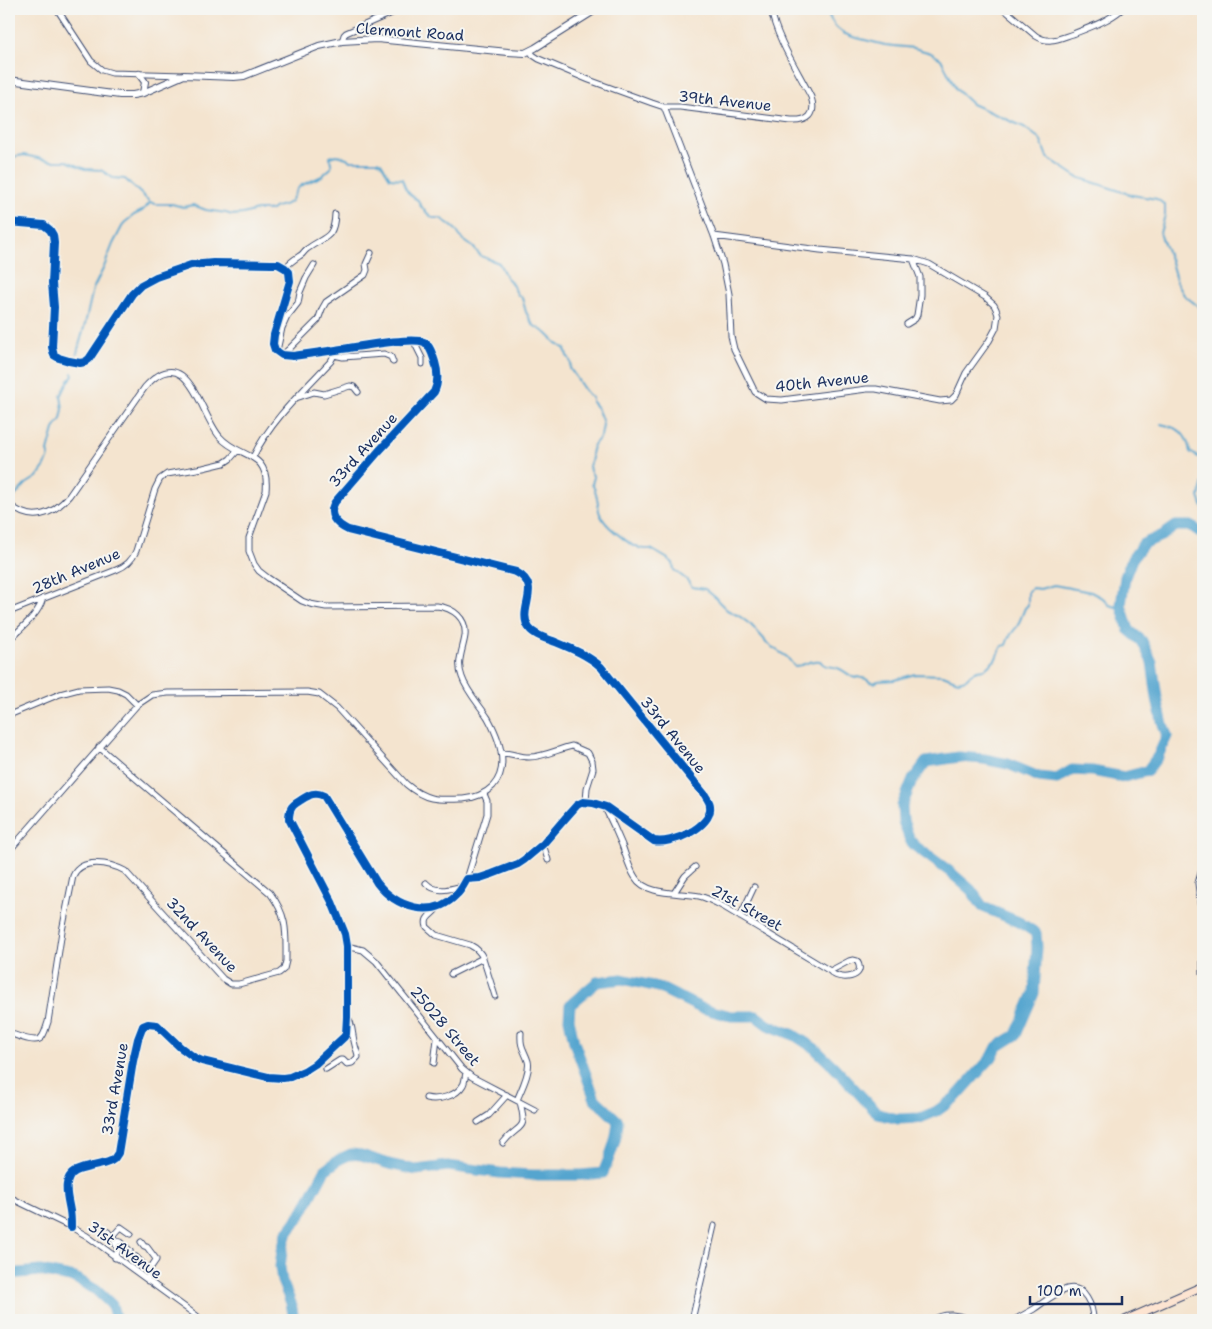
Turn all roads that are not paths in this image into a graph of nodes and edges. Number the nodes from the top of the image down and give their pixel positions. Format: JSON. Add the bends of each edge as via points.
{"nodes":[{"id":1,"x":58,"y":9,"type":"edge"},
{"id":2,"x":401,"y":9,"type":"edge"},
{"id":3,"x":598,"y":9,"type":"edge"},
{"id":4,"x":771,"y":9,"type":"edge"},
{"id":5,"x":1004,"y":9,"type":"edge"},
{"id":6,"x":1122,"y":9,"type":"edge"},
{"id":7,"x":342,"y":41,"type":"junction"},
{"id":8,"x":530,"y":51,"type":"junction"},
{"id":9,"x":139,"y":74,"type":"junction"},
{"id":10,"x":184,"y":75,"type":"junction"},
{"id":11,"x":9,"y":80,"type":"edge"},
{"id":12,"x":143,"y":93,"type":"junction"},
{"id":13,"x":664,"y":107,"type":"junction"},
{"id":14,"x":335,"y":214,"type":"dead end"},
{"id":15,"x":9,"y":222,"type":"edge"},
{"id":16,"x":714,"y":236,"type":"junction"},
{"id":17,"x":371,"y":253,"type":"dead end"},
{"id":18,"x":913,"y":259,"type":"junction"},
{"id":19,"x":314,"y":265,"type":"dead end"},
{"id":20,"x":285,"y":268,"type":"junction"},
{"id":21,"x":907,"y":324,"type":"dead end"},
{"id":22,"x":413,"y":340,"type":"junction"},
{"id":23,"x":279,"y":353,"type":"junction"},
{"id":24,"x":335,"y":353,"type":"junction"},
{"id":25,"x":394,"y":362,"type":"dead end"},
{"id":26,"x":422,"y":364,"type":"dead end"},
{"id":27,"x":358,"y":392,"type":"dead end"},
{"id":28,"x":296,"y":398,"type":"junction"},
{"id":29,"x":238,"y":450,"type":"junction"},
{"id":30,"x":253,"y":457,"type":"junction"},
{"id":31,"x":9,"y":504,"type":"edge"},
{"id":32,"x":43,"y":598,"type":"junction"},
{"id":33,"x":9,"y":612,"type":"edge"},
{"id":34,"x":9,"y":640,"type":"edge"},
{"id":35,"x":137,"y":705,"type":"junction"},
{"id":36,"x":9,"y":715,"type":"edge"},
{"id":37,"x":98,"y":747,"type":"junction"},
{"id":38,"x":501,"y":753,"type":"junction"},
{"id":39,"x":484,"y":794,"type":"junction"},
{"id":40,"x":586,"y":802,"type":"junction"},
{"id":41,"x":606,"y":807,"type":"junction"},
{"id":42,"x":544,"y":844,"type":"junction"},
{"id":43,"x":9,"y":851,"type":"edge"},
{"id":44,"x":548,"y":860,"type":"dead end"},
{"id":45,"x":1203,"y":866,"type":"edge"},
{"id":46,"x":695,"y":867,"type":"dead end"},
{"id":47,"x":467,"y":879,"type":"junction"},
{"id":48,"x":426,"y":883,"type":"dead end"},
{"id":49,"x":462,"y":886,"type":"junction"},
{"id":50,"x":754,"y":887,"type":"dead end"},
{"id":51,"x":674,"y":893,"type":"junction"},
{"id":52,"x":438,"y":907,"type":"junction"},
{"id":53,"x":740,"y":917,"type":"junction"},
{"id":54,"x":347,"y":946,"type":"junction"},
{"id":55,"x":483,"y":958,"type":"junction"},
{"id":56,"x":830,"y":971,"type":"junction"},
{"id":57,"x":451,"y":974,"type":"dead end"},
{"id":58,"x":1203,"y":974,"type":"edge"},
{"id":59,"x":495,"y":996,"type":"dead end"},
{"id":60,"x":347,"y":1017,"type":"junction"},
{"id":61,"x":9,"y":1033,"type":"edge"},
{"id":62,"x":521,"y":1033,"type":"dead end"},
{"id":63,"x":437,"y":1039,"type":"junction"},
{"id":64,"x":434,"y":1063,"type":"dead end"},
{"id":65,"x":326,"y":1069,"type":"dead end"},
{"id":66,"x":466,"y":1073,"type":"junction"},
{"id":67,"x":507,"y":1095,"type":"junction"},
{"id":68,"x":426,"y":1098,"type":"dead end"},
{"id":69,"x":518,"y":1101,"type":"junction"},
{"id":70,"x":535,"y":1110,"type":"dead end"},
{"id":71,"x":478,"y":1122,"type":"dead end"},
{"id":72,"x":503,"y":1143,"type":"dead end"},
{"id":73,"x":9,"y":1198,"type":"edge"},
{"id":74,"x":1203,"y":1215,"type":"edge"},
{"id":75,"x":714,"y":1226,"type":"dead end"},
{"id":76,"x":71,"y":1227,"type":"junction"},
{"id":77,"x":131,"y":1234,"type":"dead end"},
{"id":78,"x":112,"y":1236,"type":"junction"},
{"id":79,"x":1203,"y":1239,"type":"edge"},
{"id":80,"x":141,"y":1242,"type":"dead end"},
{"id":81,"x":130,"y":1251,"type":"dead end"},
{"id":82,"x":136,"y":1257,"type":"dead end"},
{"id":83,"x":115,"y":1258,"type":"junction"},
{"id":84,"x":149,"y":1270,"type":"junction"},
{"id":85,"x":148,"y":1281,"type":"junction"},
{"id":86,"x":1203,"y":1286,"type":"edge"},
{"id":87,"x":197,"y":1316,"type":"dead end"},
{"id":88,"x":692,"y":1320,"type":"edge"},
{"id":89,"x":933,"y":1320,"type":"edge"},
{"id":90,"x":974,"y":1320,"type":"edge"},
{"id":91,"x":1014,"y":1320,"type":"edge"},
{"id":92,"x":1093,"y":1320,"type":"edge"},
{"id":93,"x":1125,"y":1320,"type":"edge"}],
"edges":[{"from":1,"to":9,"type":"street","name":"Clermont Road","via":[[95,66],[108,72]]},
{"from":2,"to":7,"type":"street","via":[[346,33]]},
{"from":3,"to":8,"type":"street"},
{"from":4,"to":13,"type":"street","name":"39th Avenue","via":[[783,42],[811,97],[814,108],[808,118],[791,121]]},
{"from":5,"to":6,"type":"street","via":[[1036,36],[1049,40],[1094,26]]},
{"from":7,"to":8,"type":"street","name":"Clermont Road","via":[[377,39]]},
{"from":7,"to":10,"type":"street","name":"Clermont Road","via":[[319,46],[244,76]]},
{"from":8,"to":13,"type":"street","name":"39th Avenue","via":[[581,76]]},
{"from":9,"to":10,"type":"street","name":"Clermont Road"},
{"from":9,"to":12,"type":"street","via":[[145,82]]},
{"from":10,"to":12,"type":"street","name":"Clermont Road"},
{"from":11,"to":12,"type":"street","name":"Clermont Road","via":[[120,95]]},
{"from":13,"to":16,"type":"street","name":"40th Avenue"},
{"from":14,"to":20,"type":"street","via":[[325,239],[291,260]]},
{"from":15,"to":20,"type":"street","via":[[44,226],[53,235],[52,347],[54,355],[69,362],[89,360],[132,294],[156,277],[184,267],[213,263],[278,264]]},
{"from":16,"to":18,"type":"street","name":"40th Avenue"},
{"from":16,"to":18,"type":"street","name":"40th Avenue","via":[[727,281],[734,349],[755,392],[772,400],[867,389],[940,401],[954,398],[996,328],[998,315],[994,305],[985,297],[929,264]]},
{"from":17,"to":23,"type":"street","via":[[366,264],[367,273],[326,302],[318,320],[288,350]]},
{"from":18,"to":21,"type":"street","via":[[920,277],[920,295],[917,315]]},
{"from":19,"to":23,"type":"street","via":[[298,303],[282,328]]},
{"from":20,"to":23,"type":"street","via":[[290,281],[273,344]]},
{"from":22,"to":24,"type":"street"},
{"from":22,"to":26,"type":"street"},
{"from":22,"to":41,"type":"street","name":"33rd Avenue","via":[[424,342],[431,351],[437,375],[436,388],[335,502],[332,509],[334,519],[348,530],[516,572],[525,577],[529,587],[528,627],[588,657],[601,667],[710,805],[709,813],[695,831],[661,842],[654,841]]},
{"from":23,"to":24,"type":"street","via":[[293,356]]},
{"from":24,"to":25,"type":"street","via":[[350,357],[384,354]]},
{"from":24,"to":28,"type":"street"},
{"from":27,"to":28,"type":"street","via":[[350,386]]},
{"from":28,"to":30,"type":"street","via":[[269,429]]},
{"from":29,"to":30,"type":"street"},
{"from":29,"to":31,"type":"street","via":[[215,431],[186,378],[165,372],[145,387],[60,505],[38,515],[25,514]]},
{"from":29,"to":32,"type":"street","name":"28th Avenue","via":[[224,463],[163,476],[155,489],[136,551],[128,564]]},
{"from":30,"to":38,"type":"street","via":[[262,465],[267,484],[249,538],[249,551],[256,567],[310,604],[326,607],[437,606],[456,614],[465,630],[459,658],[462,676],[488,719]]},
{"from":32,"to":33,"type":"street","name":"28th Avenue"},
{"from":32,"to":34,"type":"street","via":[[34,615]]},
{"from":35,"to":36,"type":"street","via":[[118,690],[79,689]]},
{"from":35,"to":37,"type":"street"},
{"from":35,"to":39,"type":"street","via":[[152,696],[168,693],[318,694],[337,708],[415,792],[443,799],[476,798]]},
{"from":37,"to":43,"type":"street"},
{"from":37,"to":61,"type":"street","name":"32nd Avenue","via":[[270,893],[283,914],[286,926],[285,966],[279,973],[230,984],[124,871],[102,863],[85,865],[73,876],[44,1035],[33,1040]]},
{"from":38,"to":39,"type":"street","via":[[499,775]]},
{"from":38,"to":40,"type":"street","via":[[530,757],[572,746],[588,753],[593,770]]},
{"from":39,"to":47,"type":"street","via":[[488,814]]},
{"from":40,"to":41,"type":"street","name":"33rd Avenue"},
{"from":40,"to":42,"type":"street","via":[[577,805]]},
{"from":41,"to":51,"type":"street","name":"21st Street","via":[[635,878],[649,888]]},
{"from":42,"to":44,"type":"street"},
{"from":42,"to":47,"type":"street","via":[[518,864],[480,878]]},
{"from":45,"to":58,"type":"street","via":[[1198,883]]},
{"from":46,"to":51,"type":"street"},
{"from":47,"to":49,"type":"street"},
{"from":48,"to":49,"type":"street","via":[[437,890]]},
{"from":49,"to":52,"type":"street","via":[[458,894]]},
{"from":50,"to":53,"type":"street"},
{"from":51,"to":53,"type":"street","name":"21st Street","via":[[701,896]]},
{"from":52,"to":54,"type":"street","name":"33rd Avenue","via":[[409,907],[384,892],[324,796],[318,793],[308,795],[292,807],[290,819],[335,911]]},
{"from":52,"to":55,"type":"street","via":[[428,917],[427,927],[436,935],[475,947]]},
{"from":53,"to":56,"type":"street","name":"21st Street"},
{"from":54,"to":60,"type":"street","name":"33rd Avenue"},
{"from":54,"to":63,"type":"street","name":"25028 Street","via":[[363,950],[376,961]]},
{"from":55,"to":57,"type":"street"},
{"from":55,"to":59,"type":"street"},
{"from":56,"to":56,"type":"street","name":"21st Street","via":[[851,960],[860,966],[857,973],[848,977],[837,976]]},
{"from":60,"to":65,"type":"street","via":[[358,1057],[352,1063],[340,1060]]},
{"from":60,"to":76,"type":"street","name":"33rd Avenue","via":[[346,1034],[340,1041],[304,1072],[283,1078],[202,1061],[180,1047],[157,1025],[143,1026],[133,1061],[118,1153],[111,1161],[76,1171],[70,1177],[66,1194]]},
{"from":62,"to":69,"type":"street","via":[[521,1046],[529,1067]]},
{"from":63,"to":64,"type":"street"},
{"from":63,"to":66,"type":"street","name":"25028 Street"},
{"from":66,"to":67,"type":"street","name":"25028 Street"},
{"from":66,"to":68,"type":"street","via":[[463,1085],[455,1092],[434,1100]]},
{"from":67,"to":69,"type":"street","name":"25028 Street"},
{"from":67,"to":71,"type":"street"},
{"from":69,"to":70,"type":"street","name":"25028 Street"},
{"from":69,"to":72,"type":"street","via":[[524,1120]]},
{"from":73,"to":76,"type":"street","name":"31st Avenue"},
{"from":74,"to":79,"type":"street"},
{"from":75,"to":88,"type":"street"},
{"from":76,"to":83,"type":"street","name":"31st Avenue"},
{"from":77,"to":78,"type":"street","via":[[121,1227]]},
{"from":78,"to":81,"type":"street"},
{"from":78,"to":83,"type":"street","via":[[118,1250]]},
{"from":80,"to":84,"type":"street","via":[[156,1258]]},
{"from":82,"to":84,"type":"street"},
{"from":83,"to":85,"type":"street","name":"31st Avenue"},
{"from":84,"to":85,"type":"street"},
{"from":85,"to":87,"type":"street","name":"31st Avenue"},
{"from":86,"to":93,"type":"main road"},
{"from":89,"to":90,"type":"street","via":[[951,1315]]},
{"from":91,"to":92,"type":"street","via":[[1073,1288],[1089,1301]]}]}
